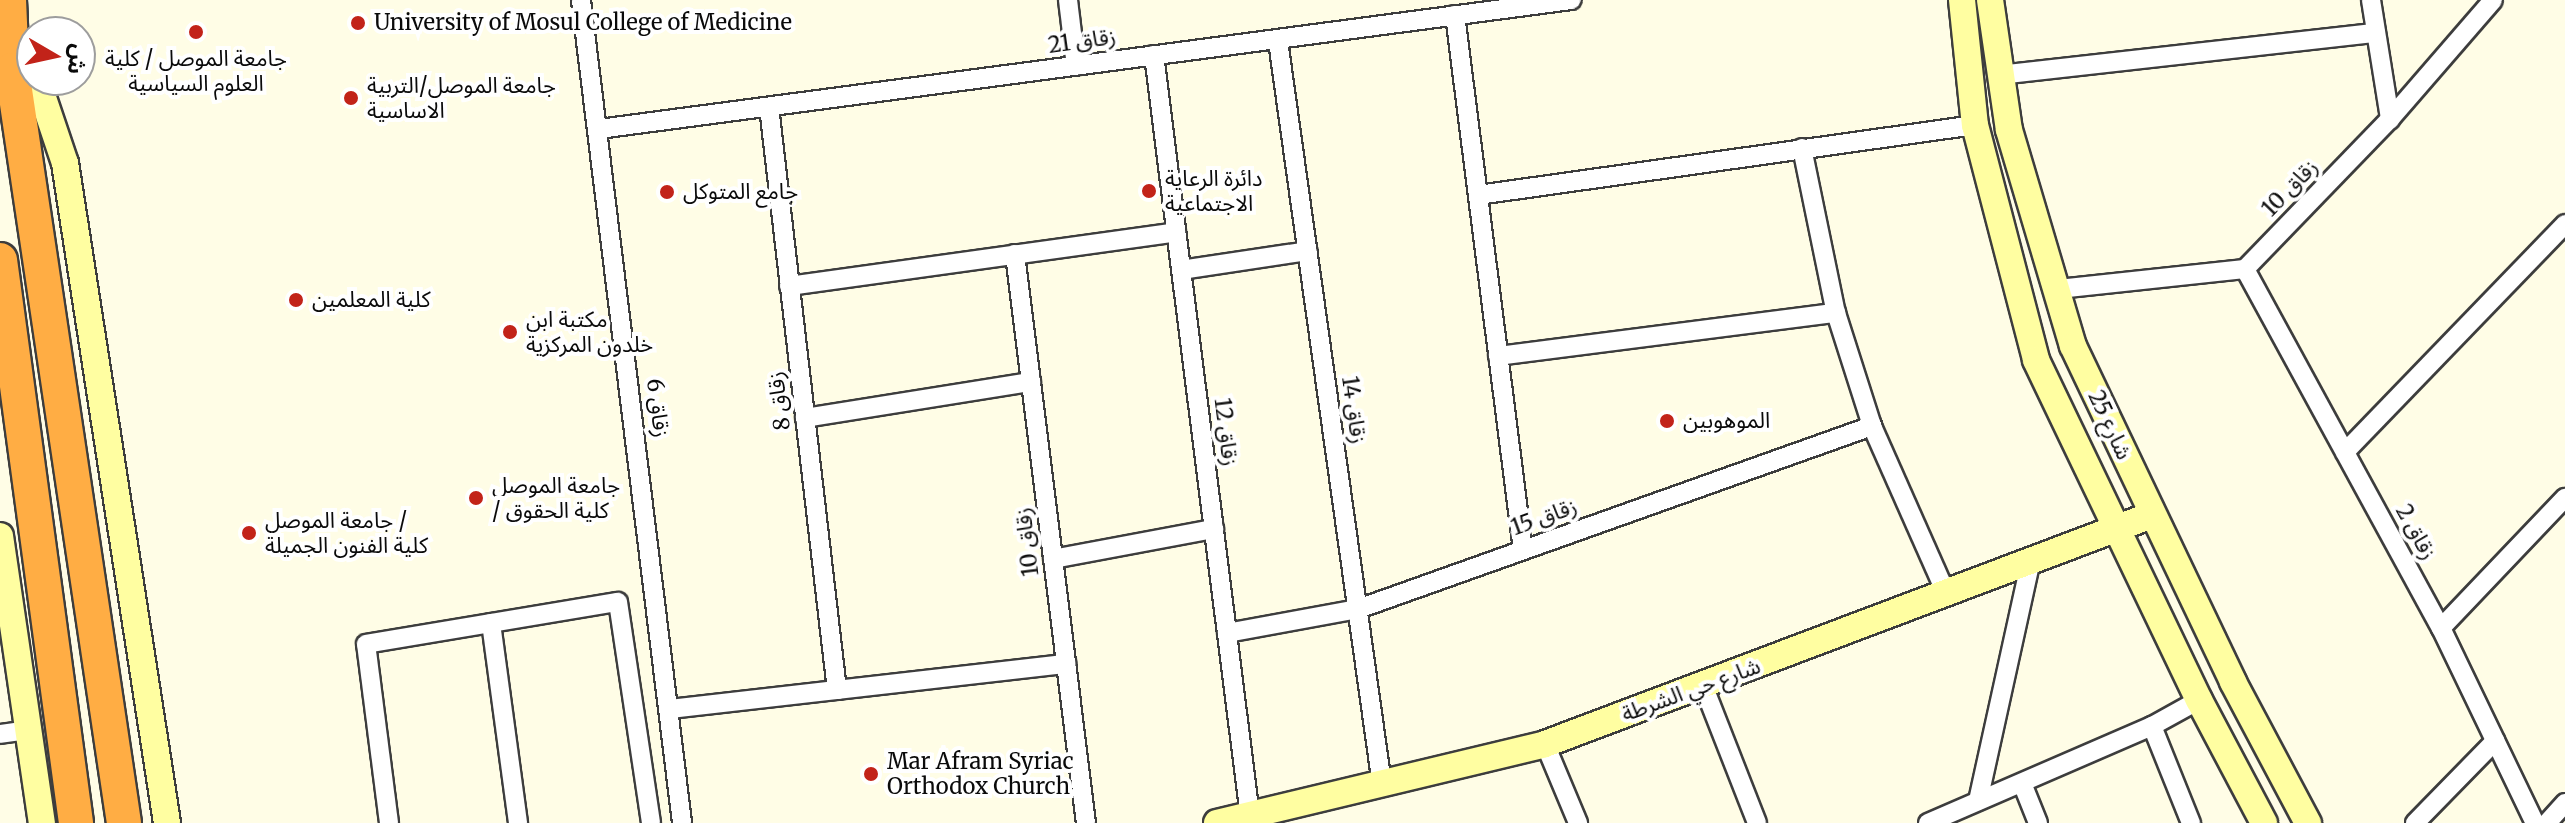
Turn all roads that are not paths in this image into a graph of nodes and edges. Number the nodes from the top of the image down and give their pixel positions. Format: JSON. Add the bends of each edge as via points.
{"nodes":[{"id":1,"x":9,"y":0,"type":"edge"},
{"id":2,"x":581,"y":0,"type":"edge"},
{"id":3,"x":1068,"y":0,"type":"edge"},
{"id":4,"x":1571,"y":0,"type":"edge"},
{"id":5,"x":1962,"y":0,"type":"edge"},
{"id":6,"x":1990,"y":0,"type":"edge"},
{"id":7,"x":2371,"y":0,"type":"edge"},
{"id":8,"x":2492,"y":1,"type":"edge"},
{"id":9,"x":1455,"y":15,"type":"junction"},
{"id":10,"x":16,"y":20,"type":"edge"},
{"id":11,"x":2376,"y":33,"type":"junction"},
{"id":12,"x":1278,"y":41,"type":"junction"},
{"id":13,"x":1154,"y":55,"type":"junction"},
{"id":14,"x":1076,"y":66,"type":"junction"},
{"id":15,"x":1999,"y":75,"type":"junction"},
{"id":16,"x":42,"y":96,"type":"edge"},
{"id":17,"x":769,"y":107,"type":"junction"},
{"id":18,"x":2390,"y":119,"type":"junction"},
{"id":19,"x":1975,"y":125,"type":"junction"},
{"id":20,"x":599,"y":129,"type":"junction"},
{"id":21,"x":1802,"y":148,"type":"junction"},
{"id":22,"x":1478,"y":195,"type":"junction"},
{"id":23,"x":2565,"y":224,"type":"edge"},
{"id":24,"x":1176,"y":232,"type":"junction"},
{"id":25,"x":1308,"y":251,"type":"junction"},
{"id":26,"x":1015,"y":254,"type":"junction"},
{"id":27,"x":0,"y":260,"type":"edge"},
{"id":28,"x":2245,"y":269,"type":"junction"},
{"id":29,"x":1181,"y":270,"type":"junction"},
{"id":30,"x":789,"y":286,"type":"junction"},
{"id":31,"x":2058,"y":289,"type":"junction"},
{"id":32,"x":1836,"y":313,"type":"junction"},
{"id":33,"x":1498,"y":356,"type":"junction"},
{"id":34,"x":1031,"y":382,"type":"junction"},
{"id":35,"x":805,"y":418,"type":"junction"},
{"id":36,"x":1872,"y":426,"type":"junction"},
{"id":37,"x":2345,"y":452,"type":"junction"},
{"id":38,"x":2565,"y":498,"type":"edge"},
{"id":39,"x":2152,"y":515,"type":"junction"},
{"id":40,"x":1214,"y":529,"type":"junction"},
{"id":41,"x":2117,"y":532,"type":"junction"},
{"id":42,"x":0,"y":536,"type":"edge"},
{"id":43,"x":1523,"y":550,"type":"junction"},
{"id":44,"x":1053,"y":559,"type":"junction"},
{"id":45,"x":2030,"y":564,"type":"junction"},
{"id":46,"x":1947,"y":595,"type":"junction"},
{"id":47,"x":1358,"y":609,"type":"junction"},
{"id":48,"x":491,"y":623,"type":"junction"},
{"id":49,"x":2441,"y":628,"type":"junction"},
{"id":50,"x":1227,"y":633,"type":"junction"},
{"id":51,"x":1066,"y":664,"type":"junction"},
{"id":52,"x":1703,"y":685,"type":"junction"},
{"id":53,"x":837,"y":690,"type":"junction"},
{"id":54,"x":2199,"y":700,"type":"junction"},
{"id":55,"x":670,"y":709,"type":"junction"},
{"id":56,"x":2152,"y":726,"type":"junction"},
{"id":57,"x":28,"y":730,"type":"junction"},
{"id":58,"x":0,"y":734,"type":"edge"},
{"id":59,"x":2495,"y":741,"type":"junction"},
{"id":60,"x":1545,"y":744,"type":"junction"},
{"id":61,"x":2022,"y":783,"type":"junction"},
{"id":62,"x":1382,"y":785,"type":"junction"},
{"id":63,"x":1978,"y":801,"type":"junction"},
{"id":64,"x":2565,"y":803,"type":"edge"},
{"id":65,"x":1250,"y":816,"type":"junction"},
{"id":66,"x":42,"y":823,"type":"edge"},
{"id":67,"x":76,"y":823,"type":"edge"},
{"id":68,"x":124,"y":823,"type":"edge"},
{"id":69,"x":167,"y":823,"type":"edge"},
{"id":70,"x":389,"y":823,"type":"edge"},
{"id":71,"x":518,"y":823,"type":"edge"},
{"id":72,"x":651,"y":823,"type":"edge"},
{"id":73,"x":682,"y":823,"type":"edge"},
{"id":74,"x":1086,"y":823,"type":"edge"},
{"id":75,"x":1217,"y":823,"type":"edge"},
{"id":76,"x":1578,"y":823,"type":"edge"},
{"id":77,"x":1757,"y":823,"type":"edge"},
{"id":78,"x":1928,"y":823,"type":"edge"},
{"id":79,"x":2038,"y":823,"type":"edge"},
{"id":80,"x":2191,"y":823,"type":"edge"},
{"id":81,"x":2264,"y":823,"type":"edge"},
{"id":82,"x":2308,"y":823,"type":"edge"},
{"id":83,"x":2415,"y":823,"type":"edge"},
{"id":84,"x":2535,"y":823,"type":"edge"},
{"id":85,"x":2547,"y":823,"type":"edge"}],
"edges":[{"from":1,"to":10,"type":"street"},
{"from":1,"to":68,"type":"highway","via":[[12,70]]},
{"from":2,"to":20,"type":"street","name":"زقاق 6"},
{"from":3,"to":14,"type":"street"},
{"from":4,"to":9,"type":"street","name":"زقاق 21"},
{"from":5,"to":19,"type":"street","name":"شارع 25"},
{"from":6,"to":15,"type":"street","name":"شارع 25"},
{"from":7,"to":11,"type":"street"},
{"from":8,"to":18,"type":"street","name":"زقاق 10"},
{"from":9,"to":12,"type":"street","name":"زقاق 21"},
{"from":9,"to":22,"type":"street"},
{"from":11,"to":15,"type":"street"},
{"from":11,"to":18,"type":"street"},
{"from":12,"to":13,"type":"street","name":"زقاق 21"},
{"from":12,"to":25,"type":"street","name":"زقاق 14"},
{"from":13,"to":14,"type":"street","name":"زقاق 21"},
{"from":13,"to":24,"type":"street","name":"زقاق 12"},
{"from":14,"to":17,"type":"street","name":"زقاق 21"},
{"from":15,"to":31,"type":"street","name":"شارع 25","via":[[2009,130]]},
{"from":16,"to":69,"type":"street","via":[[65,163]]},
{"from":17,"to":20,"type":"street","name":"زقاق 21"},
{"from":17,"to":30,"type":"street","name":"زقاق 8"},
{"from":18,"to":28,"type":"street","name":"زقاق 10"},
{"from":19,"to":21,"type":"street"},
{"from":19,"to":41,"type":"street","name":"شارع 25","via":[[2036,360]]},
{"from":20,"to":55,"type":"street","name":"زقاق 6"},
{"from":21,"to":22,"type":"street"},
{"from":21,"to":32,"type":"street"},
{"from":22,"to":33,"type":"street"},
{"from":23,"to":37,"type":"street"},
{"from":24,"to":26,"type":"street"},
{"from":24,"to":29,"type":"street","name":"زقاق 12"},
{"from":25,"to":29,"type":"street"},
{"from":25,"to":47,"type":"street","name":"زقاق 14"},
{"from":26,"to":30,"type":"street"},
{"from":26,"to":34,"type":"street","name":"زقاق 10"},
{"from":27,"to":67,"type":"highway"},
{"from":28,"to":31,"type":"street"},
{"from":28,"to":37,"type":"street","name":"زقاق 2"},
{"from":29,"to":40,"type":"street","name":"زقاق 12"},
{"from":30,"to":35,"type":"street","name":"زقاق 8"},
{"from":31,"to":39,"type":"street","name":"شارع 25","via":[[2073,346]]},
{"from":32,"to":33,"type":"street"},
{"from":32,"to":36,"type":"street"},
{"from":33,"to":43,"type":"street"},
{"from":34,"to":35,"type":"street"},
{"from":34,"to":44,"type":"street","name":"زقاق 10"},
{"from":35,"to":53,"type":"street","name":"زقاق 8"},
{"from":36,"to":43,"type":"street","name":"زقاق 15"},
{"from":36,"to":46,"type":"street"},
{"from":37,"to":49,"type":"street","name":"زقاق 2"},
{"from":38,"to":49,"type":"street"},
{"from":39,"to":41,"type":"street","name":"شارع حي الشرطة"},
{"from":39,"to":82,"type":"street","name":"شارع 25"},
{"from":40,"to":44,"type":"street"},
{"from":40,"to":50,"type":"street","name":"زقاق 12"},
{"from":41,"to":45,"type":"street","name":"شارع حي الشرطة"},
{"from":41,"to":54,"type":"street","name":"شارع 25"},
{"from":42,"to":57,"type":"street"},
{"from":43,"to":47,"type":"street","name":"زقاق 15"},
{"from":44,"to":51,"type":"street","name":"زقاق 10"},
{"from":45,"to":46,"type":"street","name":"شارع حي الشرطة"},
{"from":45,"to":63,"type":"street"},
{"from":46,"to":52,"type":"street","name":"شارع حي الشرطة"},
{"from":47,"to":50,"type":"street","name":"زقاق 15"},
{"from":47,"to":62,"type":"street","name":"زقاق 14"},
{"from":48,"to":70,"type":"street","via":[[366,644]]},
{"from":48,"to":71,"type":"street"},
{"from":48,"to":72,"type":"street","via":[[618,602]]},
{"from":49,"to":59,"type":"street","name":"زقاق 2"},
{"from":50,"to":65,"type":"street","name":"زقاق 12"},
{"from":51,"to":53,"type":"street"},
{"from":51,"to":74,"type":"street","name":"زقاق 10"},
{"from":52,"to":60,"type":"street","name":"شارع حي الشرطة"},
{"from":52,"to":77,"type":"street"},
{"from":53,"to":55,"type":"street"},
{"from":54,"to":56,"type":"street"},
{"from":54,"to":81,"type":"street","name":"شارع 25"},
{"from":55,"to":73,"type":"street","name":"زقاق 6"},
{"from":56,"to":61,"type":"street"},
{"from":56,"to":80,"type":"street"},
{"from":57,"to":58,"type":"street"},
{"from":57,"to":66,"type":"street"},
{"from":59,"to":83,"type":"street"},
{"from":59,"to":84,"type":"street","name":"زقاق 2"},
{"from":60,"to":62,"type":"street","name":"شارع حي الشرطة"},
{"from":60,"to":76,"type":"street"},
{"from":61,"to":63,"type":"street"},
{"from":61,"to":79,"type":"street"},
{"from":62,"to":65,"type":"street","name":"شارع حي الشرطة"},
{"from":63,"to":78,"type":"street"},
{"from":64,"to":85,"type":"street"},
{"from":65,"to":75,"type":"street","name":"شارع حي الشرطة"}]}
